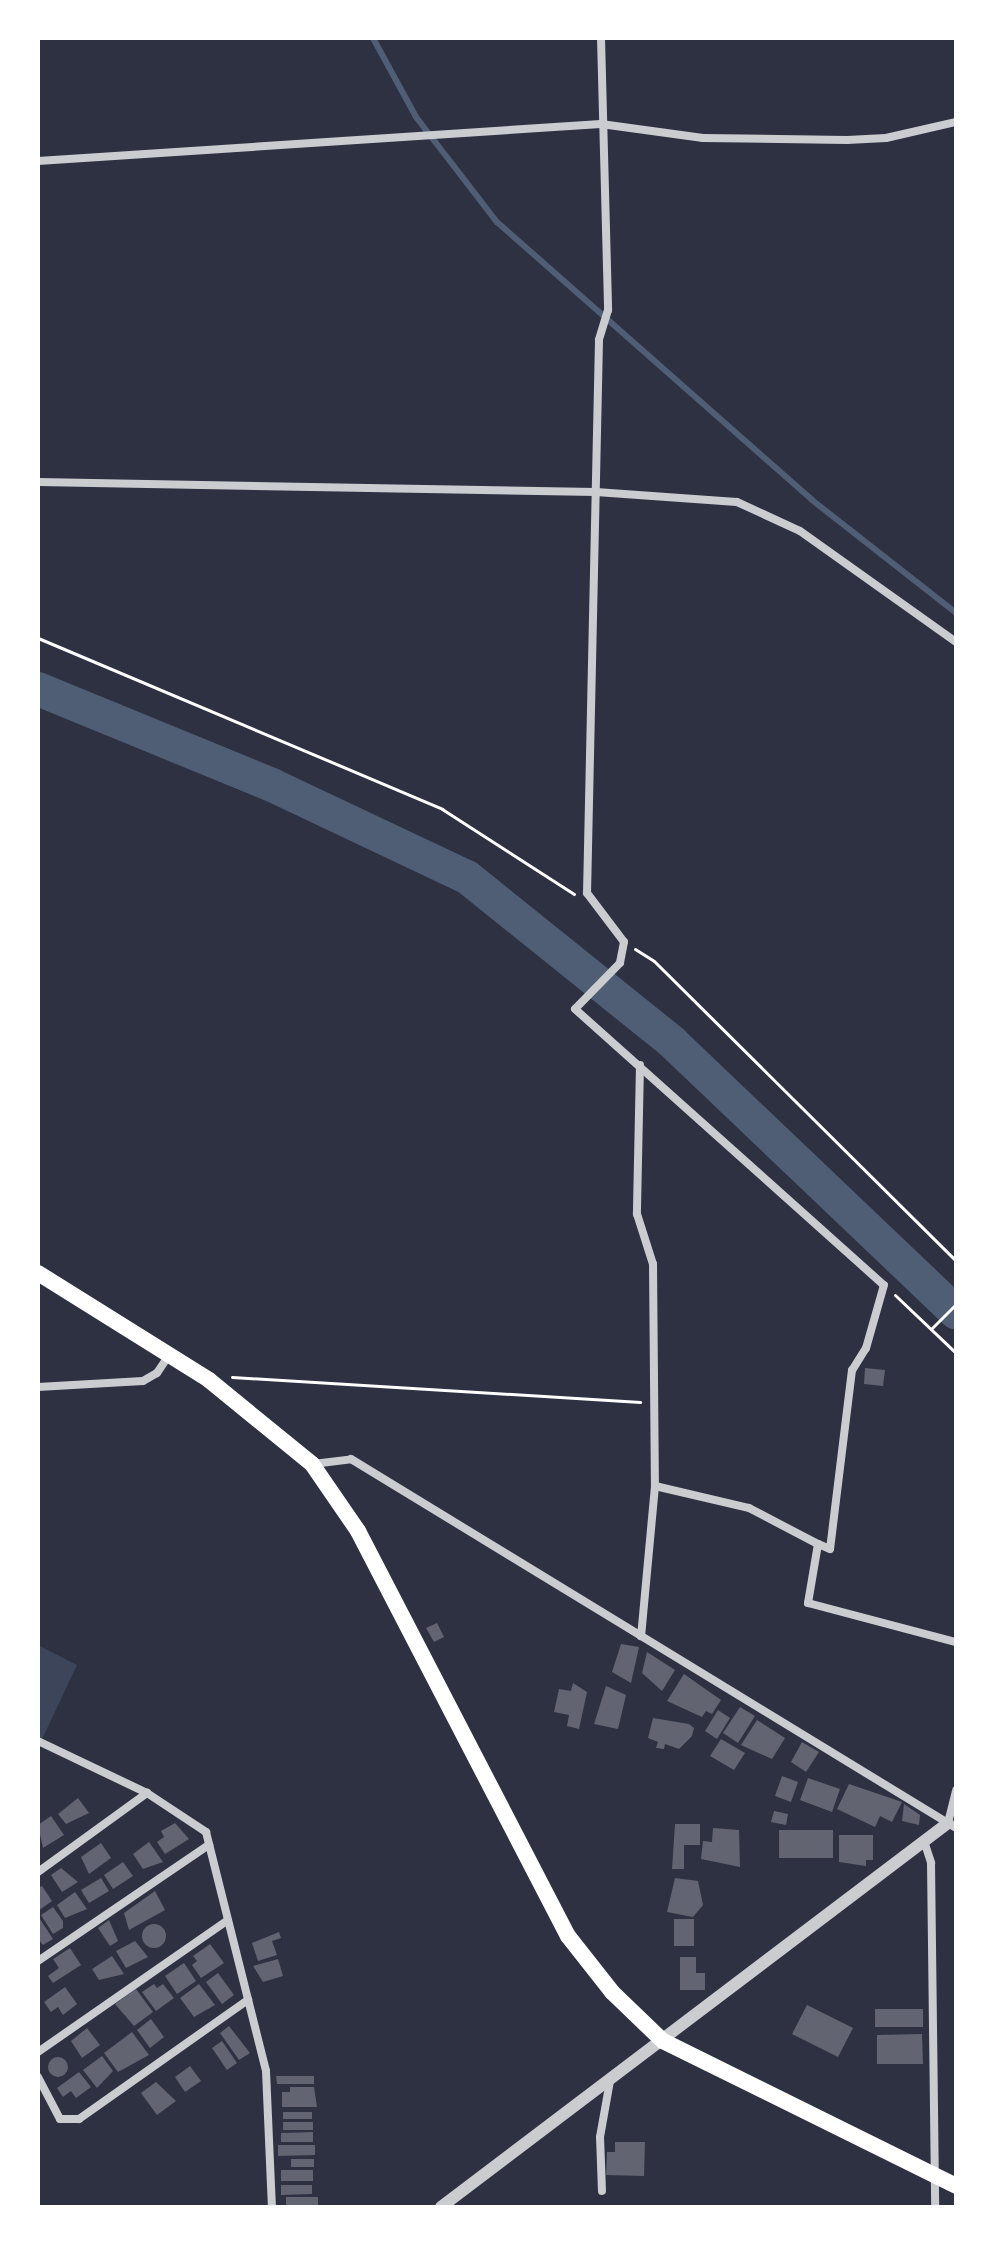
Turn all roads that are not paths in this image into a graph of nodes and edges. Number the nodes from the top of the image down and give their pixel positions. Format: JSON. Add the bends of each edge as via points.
{"nodes":[{"id":1,"x":601,"y":38,"type":"edge"},
{"id":2,"x":956,"y":122,"type":"edge"},
{"id":3,"x":601,"y":124,"type":"junction"},
{"id":4,"x":38,"y":161,"type":"edge"},
{"id":5,"x":38,"y":482,"type":"edge"},
{"id":6,"x":596,"y":492,"type":"junction"},
{"id":7,"x":956,"y":642,"type":"edge"},
{"id":8,"x":640,"y":1065,"type":"junction"},
{"id":9,"x":38,"y":1273,"type":"edge"},
{"id":10,"x":169,"y":1355,"type":"junction"},
{"id":11,"x":38,"y":1387,"type":"edge"},
{"id":12,"x":312,"y":1464,"type":"junction"},
{"id":13,"x":655,"y":1486,"type":"junction"},
{"id":14,"x":818,"y":1544,"type":"junction"},
{"id":15,"x":641,"y":1636,"type":"junction"},
{"id":16,"x":956,"y":1642,"type":"edge"},
{"id":17,"x":38,"y":1741,"type":"edge"},
{"id":18,"x":956,"y":1790,"type":"edge"},
{"id":19,"x":147,"y":1793,"type":"junction"},
{"id":20,"x":952,"y":1825,"type":"edge"},
{"id":21,"x":925,"y":1844,"type":"junction"},
{"id":22,"x":209,"y":1845,"type":"junction"},
{"id":23,"x":38,"y":1872,"type":"edge"},
{"id":24,"x":228,"y":1920,"type":"junction"},
{"id":25,"x":38,"y":1961,"type":"edge"},
{"id":26,"x":248,"y":2000,"type":"junction"},
{"id":27,"x":663,"y":2041,"type":"junction"},
{"id":28,"x":38,"y":2052,"type":"edge"},
{"id":29,"x":38,"y":2077,"type":"edge"},
{"id":30,"x":610,"y":2081,"type":"junction"},
{"id":31,"x":934,"y":2175,"type":"junction"},
{"id":32,"x":956,"y":2186,"type":"edge"},
{"id":33,"x":602,"y":2191,"type":"dead end"},
{"id":34,"x":272,"y":2207,"type":"edge"},
{"id":35,"x":441,"y":2207,"type":"edge"},
{"id":36,"x":935,"y":2207,"type":"edge"}],
"edges":[{"from":1,"to":3,"type":"street"},
{"from":2,"to":3,"type":"street","via":[[886,138],[847,140],[703,138]]},
{"from":3,"to":4,"type":"street"},
{"from":3,"to":6,"type":"street","via":[[608,310],[599,340]]},
{"from":5,"to":6,"type":"street"},
{"from":6,"to":7,"type":"street","via":[[737,502],[772,515]]},
{"from":6,"to":8,"type":"street","via":[[587,893],[624,942],[620,963],[575,1009]]},
{"from":8,"to":13,"type":"street","via":[[637,1214],[653,1264]]},
{"from":8,"to":14,"type":"street","via":[[884,1285],[866,1348],[852,1370],[830,1549]]},
{"from":9,"to":10,"type":"highway"},
{"from":10,"to":11,"type":"street","via":[[157,1373],[143,1381]]},
{"from":10,"to":12,"type":"highway","via":[[209,1380]]},
{"from":12,"to":15,"type":"street","via":[[351,1459]]},
{"from":12,"to":27,"type":"highway","via":[[358,1531],[568,1936],[612,1992]]},
{"from":13,"to":14,"type":"street","via":[[749,1508]]},
{"from":13,"to":15,"type":"street"},
{"from":14,"to":16,"type":"street","via":[[808,1603]]},
{"from":15,"to":20,"type":"street"},
{"from":17,"to":19,"type":"street"},
{"from":18,"to":20,"type":"street"},
{"from":19,"to":22,"type":"street","via":[[206,1832]]},
{"from":19,"to":23,"type":"street"},
{"from":20,"to":21,"type":"street"},
{"from":21,"to":27,"type":"street"},
{"from":21,"to":31,"type":"street","via":[[931,1863]]},
{"from":22,"to":24,"type":"street"},
{"from":22,"to":25,"type":"street"},
{"from":24,"to":26,"type":"street"},
{"from":24,"to":28,"type":"street"},
{"from":26,"to":29,"type":"street","via":[[79,2119],[60,2119]]},
{"from":26,"to":34,"type":"street","via":[[266,2071]]},
{"from":27,"to":30,"type":"street"},
{"from":27,"to":31,"type":"highway"},
{"from":30,"to":33,"type":"street","via":[[600,2137]]},
{"from":30,"to":35,"type":"street"},
{"from":31,"to":32,"type":"highway"},
{"from":31,"to":36,"type":"street"}]}
